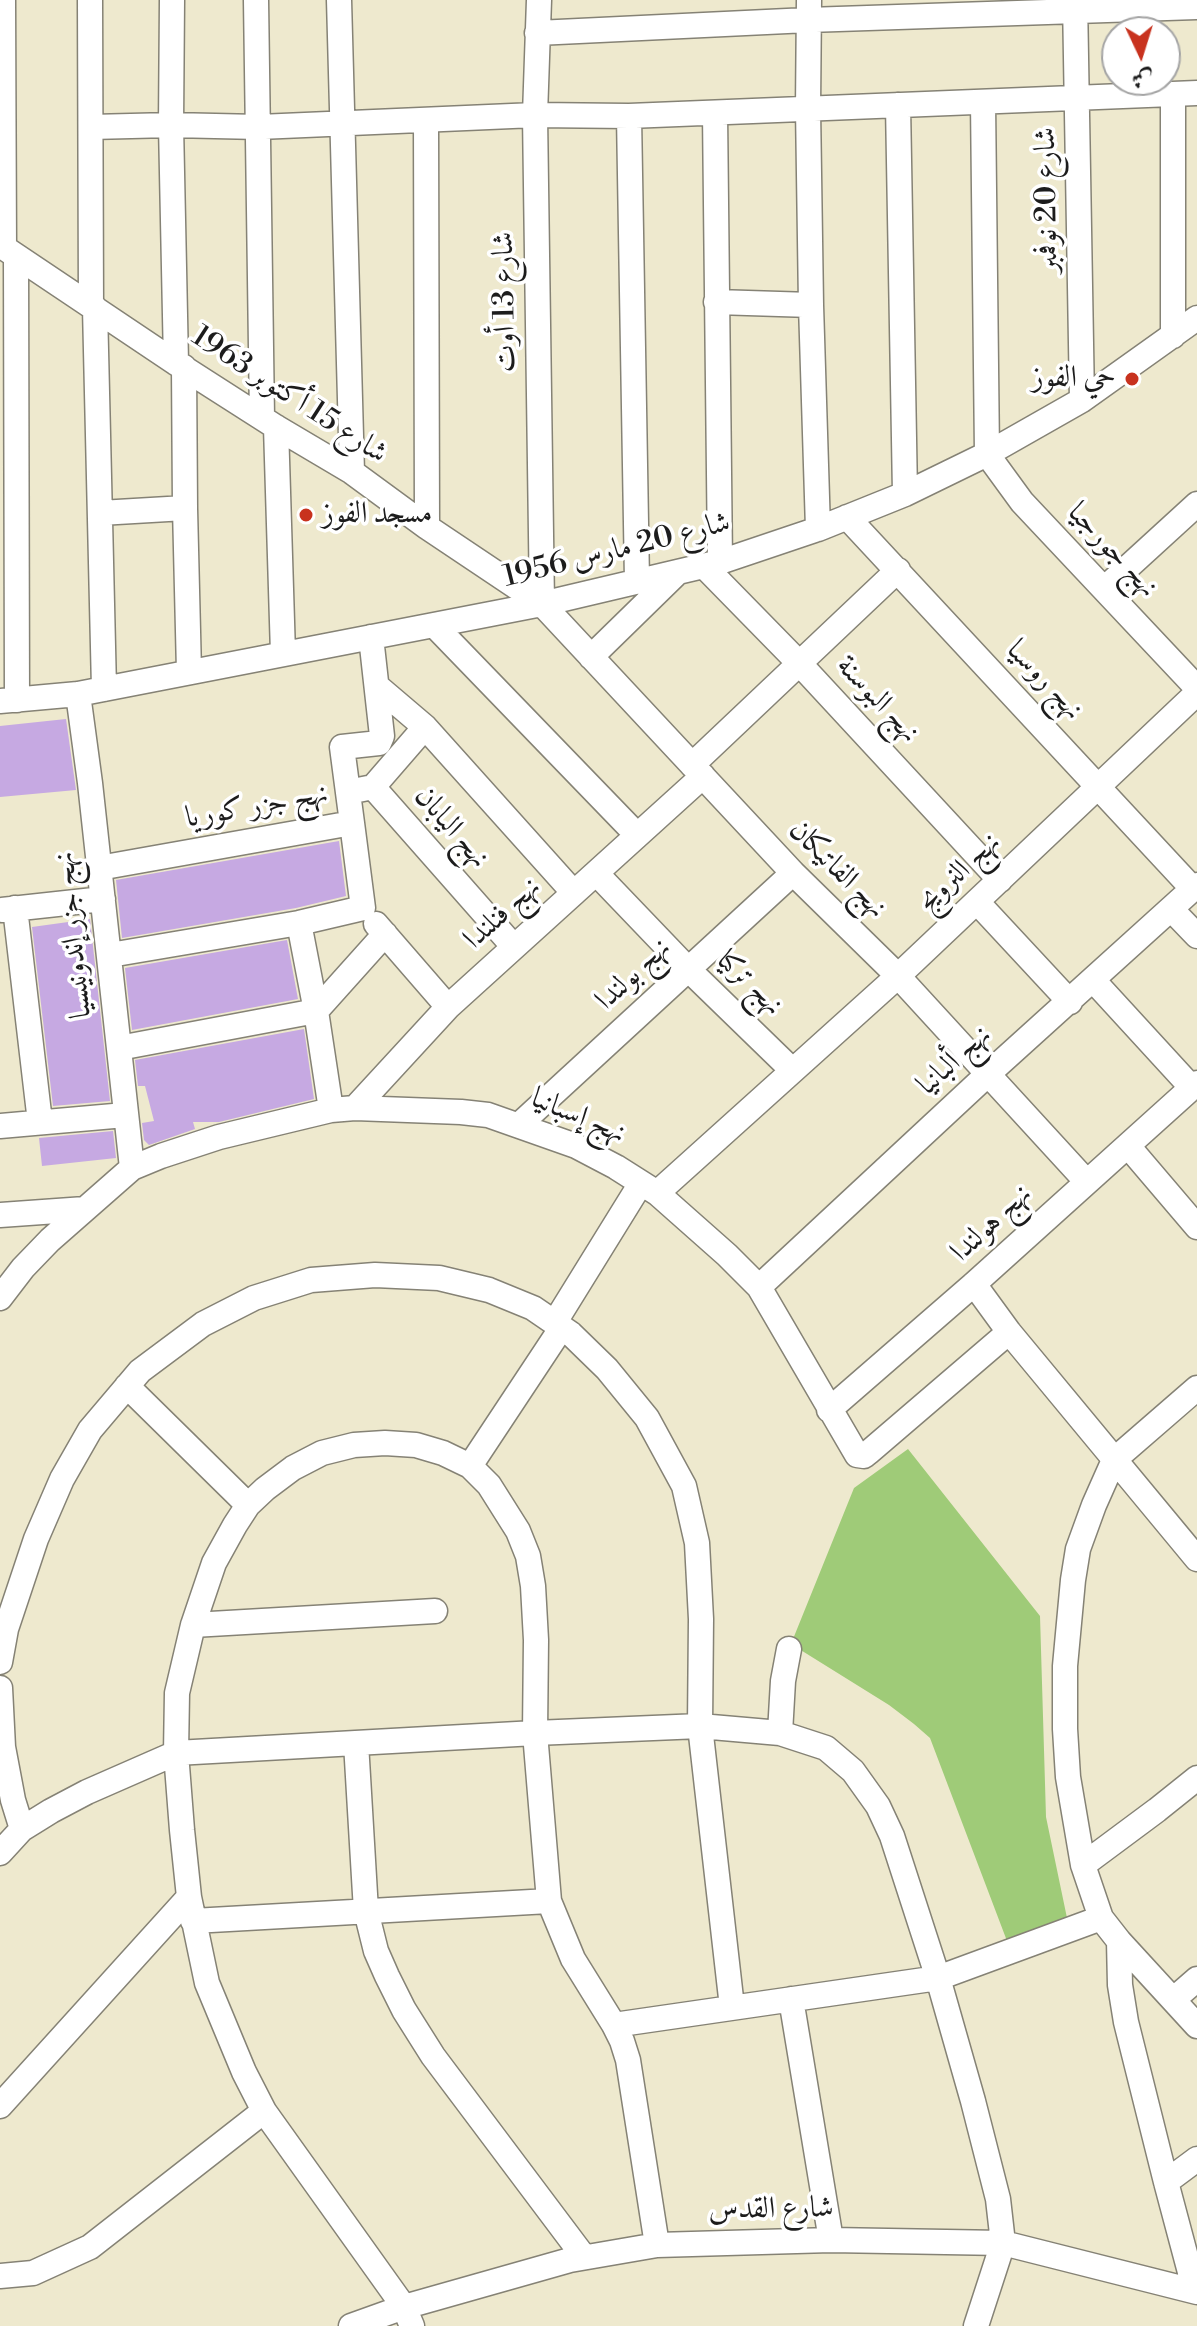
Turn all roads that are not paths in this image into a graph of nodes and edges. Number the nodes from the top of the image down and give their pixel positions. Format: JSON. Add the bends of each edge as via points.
{"nodes":[{"id":1,"x":3,"y":0,"type":"edge"},
{"id":2,"x":90,"y":0,"type":"edge"},
{"id":3,"x":172,"y":0,"type":"edge"},
{"id":4,"x":256,"y":0,"type":"edge"},
{"id":5,"x":339,"y":0,"type":"edge"},
{"id":6,"x":539,"y":0,"type":"edge"},
{"id":7,"x":1075,"y":5,"type":"edge"},
{"id":8,"x":1197,"y":7,"type":"edge"},
{"id":9,"x":808,"y":10,"type":"edge"},
{"id":10,"x":537,"y":33,"type":"junction"},
{"id":11,"x":1185,"y":94,"type":"edge"},
{"id":12,"x":1078,"y":99,"type":"junction"},
{"id":13,"x":983,"y":102,"type":"junction"},
{"id":14,"x":898,"y":105,"type":"junction"},
{"id":15,"x":808,"y":108,"type":"junction"},
{"id":16,"x":715,"y":113,"type":"junction"},
{"id":17,"x":535,"y":115,"type":"junction"},
{"id":18,"x":629,"y":116,"type":"junction"},
{"id":19,"x":426,"y":120,"type":"junction"},
{"id":20,"x":344,"y":124,"type":"junction"},
{"id":21,"x":171,"y":125,"type":"junction"},
{"id":22,"x":91,"y":127,"type":"junction"},
{"id":23,"x":259,"y":127,"type":"junction"},
{"id":24,"x":6,"y":250,"type":"edge"},
{"id":25,"x":716,"y":302,"type":"junction"},
{"id":26,"x":811,"y":305,"type":"junction"},
{"id":27,"x":93,"y":307,"type":"junction"},
{"id":28,"x":1188,"y":329,"type":"edge"},
{"id":29,"x":180,"y":365,"type":"junction"},
{"id":30,"x":1082,"y":400,"type":"junction"},
{"id":31,"x":269,"y":422,"type":"junction"},
{"id":32,"x":987,"y":454,"type":"junction"},
{"id":33,"x":352,"y":472,"type":"junction"},
{"id":34,"x":905,"y":494,"type":"junction"},
{"id":35,"x":1197,"y":504,"type":"edge"},
{"id":36,"x":185,"y":508,"type":"junction"},
{"id":37,"x":100,"y":513,"type":"junction"},
{"id":38,"x":847,"y":517,"type":"junction"},
{"id":39,"x":427,"y":527,"type":"junction"},
{"id":40,"x":818,"y":529,"type":"junction"},
{"id":41,"x":712,"y":564,"type":"junction"},
{"id":42,"x":898,"y":570,"type":"junction"},
{"id":43,"x":678,"y":572,"type":"junction"},
{"id":44,"x":637,"y":581,"type":"junction"},
{"id":45,"x":1104,"y":589,"type":"junction"},
{"id":46,"x":542,"y":604,"type":"junction"},
{"id":47,"x":434,"y":625,"type":"junction"},
{"id":48,"x":371,"y":637,"type":"junction"},
{"id":49,"x":283,"y":654,"type":"junction"},
{"id":50,"x":591,"y":657,"type":"junction"},
{"id":51,"x":799,"y":663,"type":"junction"},
{"id":52,"x":189,"y":672,"type":"junction"},
{"id":53,"x":378,"y":687,"type":"junction"},
{"id":54,"x":104,"y":689,"type":"junction"},
{"id":55,"x":1197,"y":691,"type":"edge"},
{"id":56,"x":78,"y":694,"type":"junction"},
{"id":57,"x":8,"y":701,"type":"edge"},
{"id":58,"x":425,"y":727,"type":"junction"},
{"id":59,"x":697,"y":770,"type":"junction"},
{"id":60,"x":373,"y":787,"type":"junction"},
{"id":61,"x":1099,"y":787,"type":"junction"},
{"id":62,"x":348,"y":792,"type":"junction"},
{"id":63,"x":352,"y":823,"type":"junction"},
{"id":64,"x":637,"y":835,"type":"junction"},
{"id":65,"x":99,"y":868,"type":"junction"},
{"id":66,"x":596,"y":873,"type":"junction"},
{"id":67,"x":793,"y":873,"type":"junction"},
{"id":68,"x":1000,"y":880,"type":"junction"},
{"id":69,"x":1195,"y":887,"type":"edge"},
{"id":70,"x":574,"y":893,"type":"junction"},
{"id":71,"x":103,"y":899,"type":"junction"},
{"id":72,"x":977,"y":902,"type":"junction"},
{"id":73,"x":363,"y":908,"type":"junction"},
{"id":74,"x":8,"y":909,"type":"edge"},
{"id":75,"x":1171,"y":909,"type":"junction"},
{"id":76,"x":299,"y":923,"type":"junction"},
{"id":77,"x":385,"y":934,"type":"junction"},
{"id":78,"x":1197,"y":936,"type":"edge"},
{"id":79,"x":514,"y":947,"type":"junction"},
{"id":80,"x":110,"y":955,"type":"junction"},
{"id":81,"x":688,"y":969,"type":"junction"},
{"id":82,"x":898,"y":976,"type":"junction"},
{"id":83,"x":1093,"y":980,"type":"junction"},
{"id":84,"x":1070,"y":1002,"type":"junction"},
{"id":85,"x":448,"y":1007,"type":"junction"},
{"id":86,"x":316,"y":1011,"type":"junction"},
{"id":87,"x":119,"y":1048,"type":"junction"},
{"id":88,"x":792,"y":1070,"type":"junction"},
{"id":89,"x":988,"y":1074,"type":"junction"},
{"id":90,"x":1194,"y":1085,"type":"edge"},
{"id":91,"x":343,"y":1109,"type":"junction"},
{"id":92,"x":125,"y":1115,"type":"junction"},
{"id":93,"x":40,"y":1122,"type":"junction"},
{"id":94,"x":519,"y":1125,"type":"junction"},
{"id":95,"x":0,"y":1126,"type":"edge"},
{"id":96,"x":1128,"y":1146,"type":"junction"},
{"id":97,"x":132,"y":1168,"type":"junction"},
{"id":98,"x":1086,"y":1181,"type":"junction"},
{"id":99,"x":649,"y":1188,"type":"junction"},
{"id":100,"x":85,"y":1209,"type":"junction"},
{"id":101,"x":0,"y":1215,"type":"edge"},
{"id":102,"x":1197,"y":1227,"type":"edge"},
{"id":103,"x":974,"y":1284,"type":"junction"},
{"id":104,"x":759,"y":1287,"type":"junction"},
{"id":105,"x":0,"y":1298,"type":"edge"},
{"id":106,"x":558,"y":1324,"type":"junction"},
{"id":107,"x":1009,"y":1332,"type":"junction"},
{"id":108,"x":127,"y":1386,"type":"junction"},
{"id":109,"x":1197,"y":1388,"type":"edge"},
{"id":110,"x":829,"y":1410,"type":"junction"},
{"id":111,"x":1114,"y":1460,"type":"junction"},
{"id":112,"x":470,"y":1466,"type":"junction"},
{"id":113,"x":248,"y":1505,"type":"junction"},
{"id":114,"x":1197,"y":1559,"type":"edge"},
{"id":115,"x":435,"y":1611,"type":"dead end"},
{"id":116,"x":193,"y":1625,"type":"junction"},
{"id":117,"x":789,"y":1649,"type":"dead end"},
{"id":118,"x":0,"y":1662,"type":"edge"},
{"id":119,"x":0,"y":1688,"type":"edge"},
{"id":120,"x":700,"y":1726,"type":"junction"},
{"id":121,"x":535,"y":1733,"type":"junction"},
{"id":122,"x":780,"y":1733,"type":"junction"},
{"id":123,"x":356,"y":1743,"type":"junction"},
{"id":124,"x":176,"y":1753,"type":"junction"},
{"id":125,"x":1197,"y":1778,"type":"edge"},
{"id":126,"x":22,"y":1829,"type":"junction"},
{"id":127,"x":0,"y":1853,"type":"edge"},
{"id":128,"x":1083,"y":1865,"type":"junction"},
{"id":129,"x":549,"y":1901,"type":"junction"},
{"id":130,"x":191,"y":1909,"type":"junction"},
{"id":131,"x":366,"y":1911,"type":"junction"},
{"id":132,"x":1101,"y":1918,"type":"junction"},
{"id":133,"x":1119,"y":1941,"type":"junction"},
{"id":134,"x":938,"y":1978,"type":"junction"},
{"id":135,"x":1197,"y":1979,"type":"edge"},
{"id":136,"x":791,"y":1999,"type":"junction"},
{"id":137,"x":1174,"y":1999,"type":"junction"},
{"id":138,"x":732,"y":2007,"type":"junction"},
{"id":139,"x":614,"y":2025,"type":"junction"},
{"id":140,"x":1197,"y":2026,"type":"edge"},
{"id":141,"x":0,"y":2106,"type":"edge"},
{"id":142,"x":264,"y":2111,"type":"junction"},
{"id":143,"x":1197,"y":2159,"type":"edge"},
{"id":144,"x":1166,"y":2182,"type":"junction"},
{"id":145,"x":831,"y":2240,"type":"junction"},
{"id":146,"x":1003,"y":2243,"type":"junction"},
{"id":147,"x":657,"y":2245,"type":"junction"},
{"id":148,"x":584,"y":2257,"type":"junction"},
{"id":149,"x":0,"y":2276,"type":"edge"},
{"id":150,"x":1196,"y":2292,"type":"edge"},
{"id":151,"x":408,"y":2317,"type":"edge"},
{"id":152,"x":351,"y":2326,"type":"edge"},
{"id":153,"x":976,"y":2326,"type":"edge"}],
"edges":[{"from":1,"to":24,"type":"street"},
{"from":2,"to":22,"type":"street"},
{"from":3,"to":21,"type":"street"},
{"from":4,"to":23,"type":"street"},
{"from":5,"to":20,"type":"street"},
{"from":6,"to":10,"type":"street","name":"شارع 13 أوت"},
{"from":7,"to":8,"type":"street"},
{"from":7,"to":9,"type":"street"},
{"from":7,"to":12,"type":"street","name":"شارع 20 نوفمبر"},
{"from":9,"to":10,"type":"street"},
{"from":9,"to":15,"type":"street"},
{"from":10,"to":17,"type":"street","name":"شارع 13 أوت"},
{"from":11,"to":12,"type":"street"},
{"from":11,"to":28,"type":"street"},
{"from":12,"to":13,"type":"street"},
{"from":12,"to":30,"type":"street","name":"شارع 20 نوفمبر"},
{"from":13,"to":14,"type":"street"},
{"from":13,"to":32,"type":"street"},
{"from":14,"to":15,"type":"street"},
{"from":14,"to":34,"type":"street"},
{"from":15,"to":16,"type":"street"},
{"from":15,"to":26,"type":"street"},
{"from":16,"to":18,"type":"street"},
{"from":16,"to":25,"type":"street"},
{"from":17,"to":18,"type":"street"},
{"from":17,"to":19,"type":"street"},
{"from":17,"to":46,"type":"street","name":"شارع 13 أوت"},
{"from":18,"to":44,"type":"street"},
{"from":19,"to":20,"type":"street"},
{"from":19,"to":39,"type":"street"},
{"from":20,"to":23,"type":"street"},
{"from":20,"to":33,"type":"street"},
{"from":21,"to":22,"type":"street"},
{"from":21,"to":23,"type":"street"},
{"from":21,"to":29,"type":"street"},
{"from":22,"to":27,"type":"street"},
{"from":23,"to":31,"type":"street"},
{"from":24,"to":27,"type":"street","name":"شارع 15 أكتوبر 1963"},
{"from":24,"to":57,"type":"street"},
{"from":25,"to":26,"type":"street"},
{"from":25,"to":41,"type":"street"},
{"from":26,"to":40,"type":"street"},
{"from":27,"to":29,"type":"street","name":"شارع 15 أكتوبر 1963"},
{"from":27,"to":37,"type":"street"},
{"from":28,"to":30,"type":"street","name":"شارع 20 مارس 1956"},
{"from":29,"to":31,"type":"street","name":"شارع 15 أكتوبر 1963"},
{"from":29,"to":36,"type":"street"},
{"from":30,"to":32,"type":"street","name":"شارع 20 مارس 1956"},
{"from":31,"to":33,"type":"street","name":"شارع 15 أكتوبر 1963"},
{"from":31,"to":49,"type":"street"},
{"from":32,"to":34,"type":"street","name":"شارع 20 مارس 1956"},
{"from":32,"to":45,"type":"street","name":"نهج جورجيا","via":[[1022,502]]},
{"from":33,"to":39,"type":"street","name":"شارع 15 أكتوبر 1963"},
{"from":34,"to":38,"type":"street","name":"شارع 20 مارس 1956"},
{"from":35,"to":45,"type":"street"},
{"from":36,"to":37,"type":"street"},
{"from":36,"to":52,"type":"street"},
{"from":37,"to":54,"type":"street"},
{"from":38,"to":40,"type":"street","name":"شارع 20 مارس 1956"},
{"from":38,"to":42,"type":"street","name":"نهج روسيا"},
{"from":39,"to":46,"type":"street","name":"شارع 15 أكتوبر 1963"},
{"from":40,"to":41,"type":"street","name":"شارع 20 مارس 1956"},
{"from":41,"to":43,"type":"street","name":"شارع 20 مارس 1956"},
{"from":41,"to":51,"type":"street","name":"نهج البوسنة"},
{"from":42,"to":51,"type":"street","name":"نهج فنلندا"},
{"from":42,"to":61,"type":"street","name":"نهج روسيا"},
{"from":43,"to":44,"type":"street","name":"شارع 20 مارس 1956"},
{"from":43,"to":50,"type":"street"},
{"from":44,"to":46,"type":"street","name":"شارع 20 مارس 1956"},
{"from":45,"to":55,"type":"street","name":"نهج جورجيا"},
{"from":46,"to":47,"type":"street","name":"شارع 20 مارس 1956"},
{"from":46,"to":50,"type":"street","name":"نهج الفاتيكان"},
{"from":47,"to":48,"type":"street","name":"شارع 20 مارس 1956"},
{"from":47,"to":64,"type":"street"},
{"from":48,"to":49,"type":"street","name":"شارع 20 مارس 1956"},
{"from":48,"to":53,"type":"street"},
{"from":49,"to":52,"type":"street","name":"شارع 20 مارس 1956"},
{"from":50,"to":59,"type":"street","name":"نهج الفاتيكان"},
{"from":51,"to":59,"type":"street","name":"نهج فنلندا"},
{"from":51,"to":68,"type":"street","name":"نهج البوسنة"},
{"from":52,"to":54,"type":"street","name":"شارع 20 مارس 1956"},
{"from":53,"to":58,"type":"street"},
{"from":53,"to":62,"type":"street","name":"نهج جزر كوريا","via":[[381,740],[342,747]]},
{"from":54,"to":56,"type":"street","name":"شارع 20 مارس 1956"},
{"from":55,"to":61,"type":"street","name":"نهج النرويج"},
{"from":56,"to":57,"type":"street","name":"شارع 20 مارس 1956"},
{"from":56,"to":65,"type":"street","name":"نهج جزر إندونيسيا"},
{"from":58,"to":60,"type":"street"},
{"from":58,"to":70,"type":"street"},
{"from":59,"to":64,"type":"street","name":"نهج فنلندا"},
{"from":59,"to":67,"type":"street","name":"نهج الفاتيكان"},
{"from":60,"to":62,"type":"street"},
{"from":60,"to":79,"type":"street","name":"نهج اليابان"},
{"from":61,"to":68,"type":"street","name":"نهج النرويج"},
{"from":61,"to":69,"type":"street","name":"نهج روسيا"},
{"from":62,"to":63,"type":"street","name":"نهج جزر كوريا"},
{"from":63,"to":65,"type":"street","name":"نهج جزر كوريا"},
{"from":63,"to":73,"type":"street"},
{"from":64,"to":66,"type":"street","name":"نهج فنلندا"},
{"from":65,"to":71,"type":"street","name":"نهج جزر إندونيسيا"},
{"from":66,"to":70,"type":"street","name":"نهج فنلندا"},
{"from":66,"to":81,"type":"street","name":"نهج تركيا"},
{"from":67,"to":81,"type":"street","name":"نهج بولندا"},
{"from":67,"to":82,"type":"street","name":"نهج الفاتيكان"},
{"from":68,"to":72,"type":"street","name":"نهج النرويج"},
{"from":69,"to":75,"type":"street","name":"نهج ألبانيا"},
{"from":70,"to":79,"type":"street","name":"نهج فنلندا"},
{"from":71,"to":74,"type":"street"},
{"from":71,"to":80,"type":"street","name":"نهج جزر إندونيسيا"},
{"from":72,"to":82,"type":"street","name":"نهج النرويج"},
{"from":72,"to":84,"type":"street"},
{"from":73,"to":76,"type":"street"},
{"from":73,"to":77,"type":"street"},
{"from":74,"to":93,"type":"street"},
{"from":75,"to":78,"type":"street"},
{"from":75,"to":83,"type":"street","name":"نهج ألبانيا"},
{"from":76,"to":80,"type":"street"},
{"from":76,"to":86,"type":"street"},
{"from":77,"to":85,"type":"street"},
{"from":77,"to":86,"type":"street"},
{"from":79,"to":85,"type":"street","name":"نهج فنلندا"},
{"from":80,"to":87,"type":"street","name":"نهج جزر إندونيسيا"},
{"from":81,"to":88,"type":"street","name":"نهج تركيا"},
{"from":81,"to":94,"type":"street","name":"نهج بولندا"},
{"from":82,"to":88,"type":"street","name":"نهج النرويج"},
{"from":82,"to":89,"type":"street","name":"نهج الفاتيكان"},
{"from":83,"to":84,"type":"street","name":"نهج ألبانيا"},
{"from":83,"to":90,"type":"street"},
{"from":84,"to":89,"type":"street","name":"نهج ألبانيا"},
{"from":85,"to":91,"type":"street","name":"نهج فنلندا"},
{"from":86,"to":87,"type":"street"},
{"from":86,"to":91,"type":"street"},
{"from":87,"to":92,"type":"street","name":"نهج جزر إندونيسيا"},
{"from":88,"to":99,"type":"street","name":"نهج النرويج"},
{"from":89,"to":98,"type":"street","name":"نهج الفاتيكان"},
{"from":89,"to":104,"type":"street","name":"نهج ألبانيا"},
{"from":90,"to":96,"type":"street","name":"نهج هولندا"},
{"from":91,"to":94,"type":"street","name":"نهج إسبانيا","via":[[461,1112]]},
{"from":91,"to":97,"type":"street","name":"نهج إسبانيا","via":[[219,1137]]},
{"from":92,"to":93,"type":"street"},
{"from":92,"to":97,"type":"street","name":"نهج جزر إندونيسيا"},
{"from":93,"to":95,"type":"street"},
{"from":94,"to":99,"type":"street","name":"نهج إسبانيا","via":[[576,1146]]},
{"from":96,"to":98,"type":"street","name":"نهج هولندا"},
{"from":96,"to":102,"type":"street"},
{"from":97,"to":100,"type":"street","name":"نهج إسبانيا"},
{"from":98,"to":103,"type":"street","name":"نهج هولندا"},
{"from":99,"to":104,"type":"street","name":"نهج إسبانيا"},
{"from":99,"to":106,"type":"street","name":"نهج النرويج"},
{"from":100,"to":101,"type":"street"},
{"from":100,"to":105,"type":"street","name":"نهج إسبانيا","via":[[41,1249]]},
{"from":103,"to":107,"type":"street"},
{"from":103,"to":110,"type":"street","name":"نهج هولندا"},
{"from":104,"to":110,"type":"street","name":"نهج إسبانيا"},
{"from":106,"to":108,"type":"street","via":[[489,1290],[439,1278],[311,1280],[254,1298],[203,1324]]},
{"from":106,"to":112,"type":"street","name":"نهج النرويج"},
{"from":106,"to":120,"type":"street","via":[[607,1369],[647,1418],[684,1486],[697,1543]]},
{"from":107,"to":110,"type":"street","name":"نهج إسبانيا","via":[[864,1456],[851,1449]]},
{"from":107,"to":111,"type":"street"},
{"from":108,"to":113,"type":"street"},
{"from":108,"to":118,"type":"street","via":[[90,1430],[62,1479],[36,1539]]},
{"from":109,"to":111,"type":"street"},
{"from":111,"to":114,"type":"street"},
{"from":111,"to":128,"type":"street","via":[[1078,1549],[1065,1666],[1068,1777]]},
{"from":112,"to":113,"type":"street","via":[[416,1445],[354,1445],[293,1468]]},
{"from":112,"to":121,"type":"street","via":[[505,1508],[528,1556],[536,1640]]},
{"from":113,"to":116,"type":"street","via":[[214,1563]]},
{"from":115,"to":116,"type":"street"},
{"from":116,"to":124,"type":"street","via":[[177,1693]]},
{"from":117,"to":122,"type":"street"},
{"from":119,"to":126,"type":"street","via":[[3,1747]]},
{"from":120,"to":121,"type":"street"},
{"from":120,"to":122,"type":"street"},
{"from":120,"to":138,"type":"street"},
{"from":121,"to":123,"type":"street"},
{"from":121,"to":129,"type":"street"},
{"from":122,"to":134,"type":"street","via":[[826,1748],[853,1771],[878,1806]]},
{"from":123,"to":124,"type":"street"},
{"from":123,"to":131,"type":"street"},
{"from":124,"to":126,"type":"street","via":[[87,1792]]},
{"from":124,"to":130,"type":"street"},
{"from":125,"to":128,"type":"street"},
{"from":126,"to":127,"type":"street"},
{"from":128,"to":132,"type":"street"},
{"from":129,"to":131,"type":"street"},
{"from":129,"to":139,"type":"street","via":[[573,1959]]},
{"from":130,"to":131,"type":"street"},
{"from":130,"to":141,"type":"street"},
{"from":130,"to":142,"type":"street","via":[[207,1983]]},
{"from":131,"to":148,"type":"street","via":[[376,1951],[404,2010]]},
{"from":132,"to":133,"type":"street"},
{"from":132,"to":134,"type":"street"},
{"from":133,"to":137,"type":"street"},
{"from":133,"to":144,"type":"street","via":[[1126,2022]]},
{"from":134,"to":136,"type":"street"},
{"from":134,"to":146,"type":"street","via":[[998,2199]]},
{"from":135,"to":137,"type":"street"},
{"from":136,"to":138,"type":"street"},
{"from":136,"to":145,"type":"street"},
{"from":137,"to":140,"type":"street"},
{"from":138,"to":139,"type":"street"},
{"from":139,"to":147,"type":"street","via":[[628,2060]]},
{"from":142,"to":149,"type":"street","via":[[90,2247],[33,2273]]},
{"from":142,"to":151,"type":"street"},
{"from":143,"to":144,"type":"street"},
{"from":144,"to":150,"type":"street"},
{"from":145,"to":146,"type":"street","name":"شارع القدس"},
{"from":145,"to":147,"type":"street","name":"شارع القدس"},
{"from":146,"to":150,"type":"street","name":"شارع القدس"},
{"from":146,"to":153,"type":"street"},
{"from":147,"to":148,"type":"street","name":"شارع القدس"},
{"from":148,"to":151,"type":"street","name":"شارع القدس"},
{"from":151,"to":152,"type":"street","name":"شارع القدس"}]}
